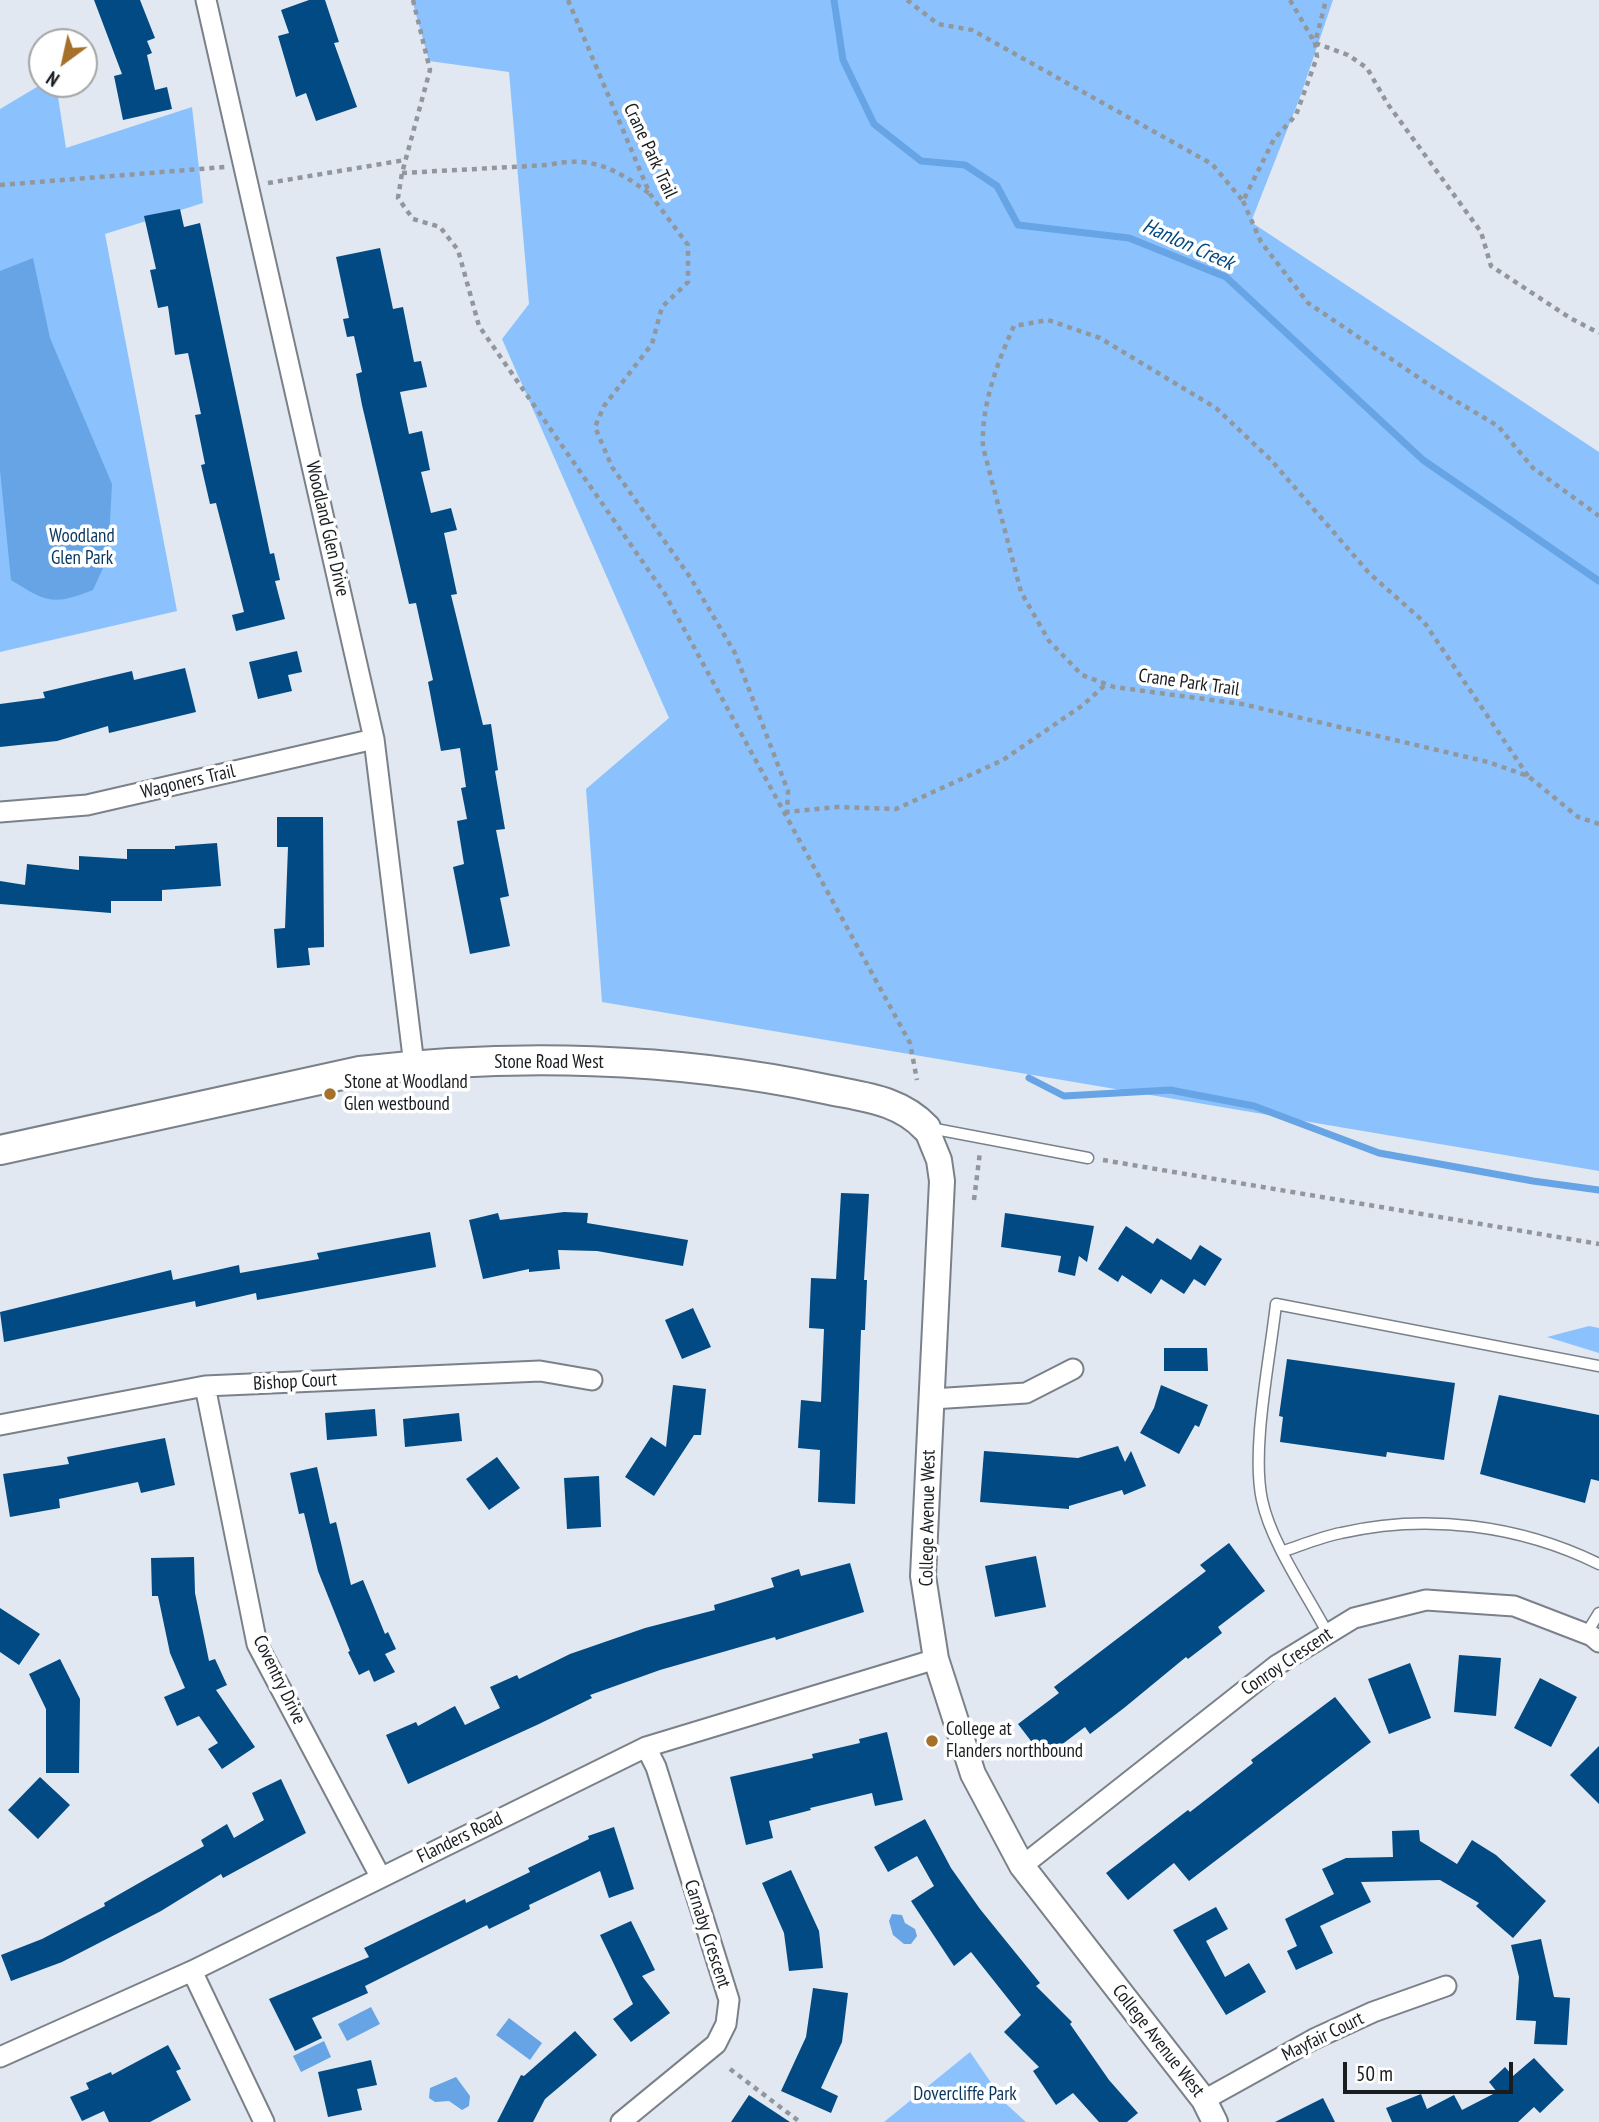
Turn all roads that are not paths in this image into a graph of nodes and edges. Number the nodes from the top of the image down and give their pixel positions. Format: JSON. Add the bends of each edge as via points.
{"nodes":[{"id":1,"x":206,"y":0,"type":"edge"},
{"id":2,"x":374,"y":739,"type":"junction"},
{"id":3,"x":0,"y":812,"type":"edge"},
{"id":4,"x":414,"y":1065,"type":"junction"},
{"id":5,"x":926,"y":1128,"type":"junction"},
{"id":6,"x":0,"y":1150,"type":"edge"},
{"id":7,"x":1088,"y":1158,"type":"road end"},
{"id":8,"x":1599,"y":1366,"type":"edge"},
{"id":9,"x":1073,"y":1368,"type":"dead end"},
{"id":10,"x":592,"y":1380,"type":"dead end"},
{"id":11,"x":205,"y":1386,"type":"junction"},
{"id":12,"x":932,"y":1399,"type":"junction"},
{"id":13,"x":0,"y":1425,"type":"edge"},
{"id":14,"x":1284,"y":1550,"type":"junction"},
{"id":15,"x":1599,"y":1564,"type":"edge"},
{"id":16,"x":1599,"y":1613,"type":"edge"},
{"id":17,"x":1328,"y":1634,"type":"junction"},
{"id":18,"x":1593,"y":1638,"type":"edge"},
{"id":19,"x":936,"y":1659,"type":"junction"},
{"id":20,"x":646,"y":1747,"type":"junction"},
{"id":21,"x":1022,"y":1866,"type":"junction"},
{"id":22,"x":380,"y":1876,"type":"junction"},
{"id":23,"x":192,"y":1971,"type":"junction"},
{"id":24,"x":1446,"y":1986,"type":"dead end"},
{"id":25,"x":0,"y":2057,"type":"edge"},
{"id":26,"x":1204,"y":2100,"type":"junction"},
{"id":27,"x":264,"y":2122,"type":"edge"},
{"id":28,"x":621,"y":2122,"type":"edge"},
{"id":29,"x":1215,"y":2122,"type":"edge"}],
"edges":[{"from":1,"to":2,"type":"street","name":"Woodland Glen Drive"},
{"from":2,"to":3,"type":"street","name":"Wagoners Trail","via":[[87,805]]},
{"from":2,"to":4,"type":"street","name":"Woodland Glen Drive"},
{"from":4,"to":5,"type":"main road","name":"Stone Road West","via":[[649,1064],[775,1078],[891,1103],[913,1114]]},
{"from":4,"to":6,"type":"main road","name":"Stone Road West","via":[[281,1087]]},
{"from":5,"to":7,"type":"lane"},
{"from":5,"to":12,"type":"street","name":"College Avenue West","via":[[942,1181]]},
{"from":8,"to":14,"type":"lane","via":[[1276,1304],[1257,1468],[1262,1502]]},
{"from":9,"to":12,"type":"street","via":[[1026,1393]]},
{"from":10,"to":11,"type":"street","name":"Bishop Court","via":[[540,1371]]},
{"from":11,"to":13,"type":"street","name":"Bishop Court"},
{"from":11,"to":22,"type":"street","name":"Coventry Drive","via":[[257,1644]]},
{"from":12,"to":19,"type":"street","name":"College Avenue West","via":[[923,1576]]},
{"from":14,"to":15,"type":"lane","via":[[1340,1533],[1402,1524],[1464,1524],[1526,1536]]},
{"from":14,"to":17,"type":"lane"},
{"from":16,"to":18,"type":"lane"},
{"from":17,"to":18,"type":"street","name":"Conroy Crescent","via":[[1354,1618],[1426,1600],[1514,1606]]},
{"from":17,"to":21,"type":"street","name":"Conroy Crescent","via":[[1276,1665]]},
{"from":19,"to":20,"type":"street","name":"Flanders Road"},
{"from":19,"to":21,"type":"street","name":"College Avenue West","via":[[973,1774]]},
{"from":20,"to":22,"type":"street","name":"Flanders Road"},
{"from":20,"to":28,"type":"street","name":"Carnaby Crescent","via":[[729,2000],[726,2024],[716,2044]]},
{"from":21,"to":26,"type":"street","name":"College Avenue West"},
{"from":22,"to":23,"type":"street","name":"Flanders Road"},
{"from":23,"to":25,"type":"street","name":"Flanders Road"},
{"from":23,"to":27,"type":"street"},
{"from":24,"to":26,"type":"street","name":"Mayfair Court","via":[[1314,2039]]},
{"from":26,"to":29,"type":"street","name":"College Avenue West"}]}
